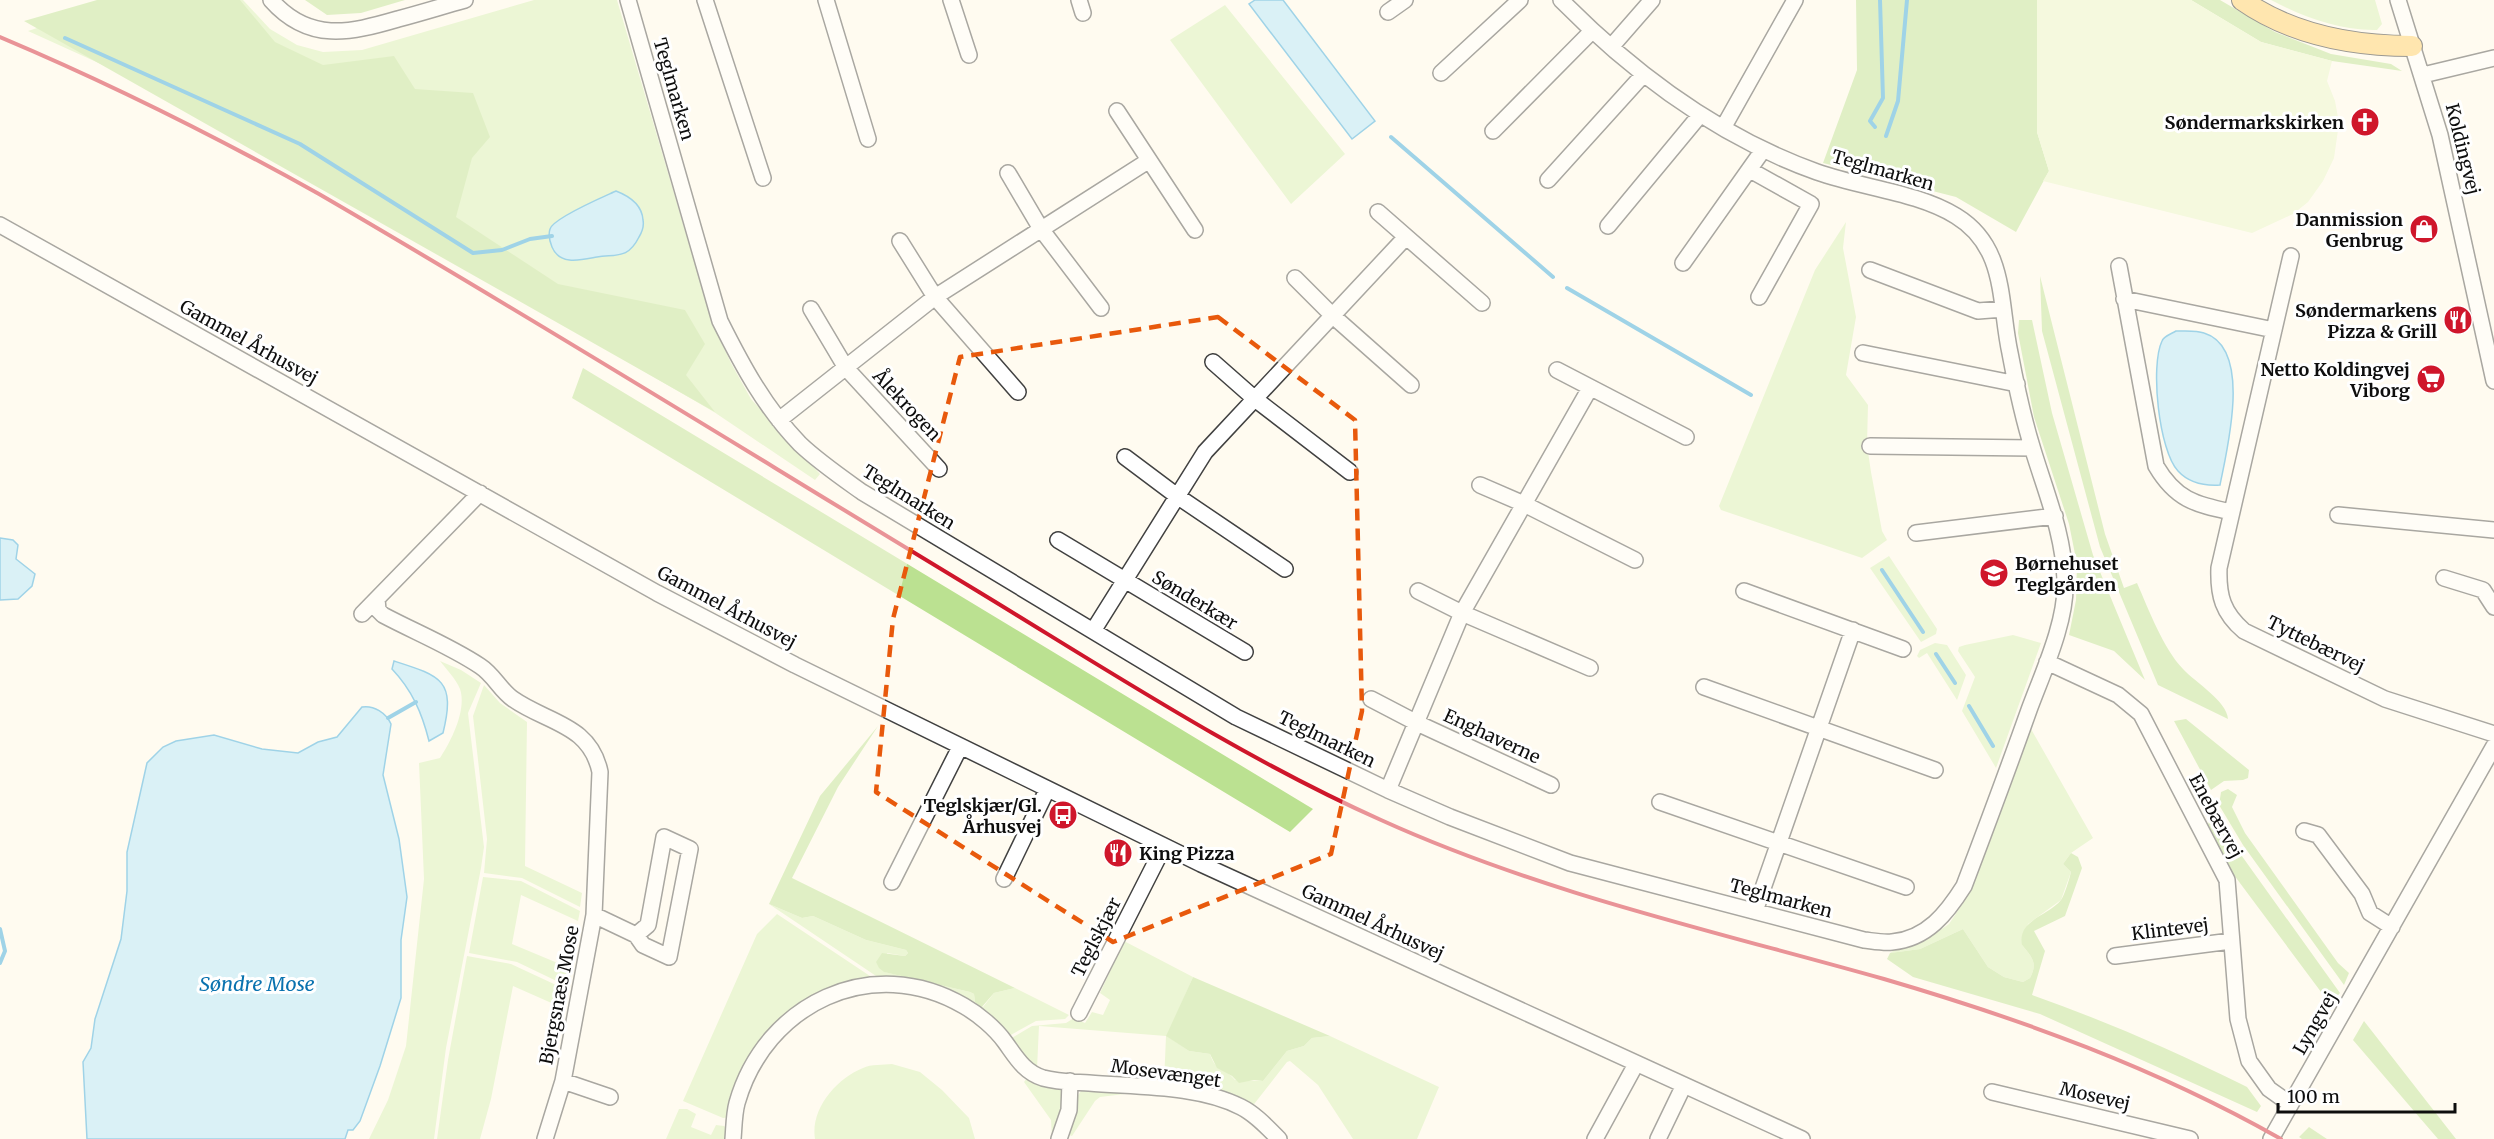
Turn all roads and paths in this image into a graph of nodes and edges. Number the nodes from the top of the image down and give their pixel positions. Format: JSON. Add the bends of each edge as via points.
{"nodes":[{"id":1,"x":271,"y":0,"type":"edge"},
{"id":2,"x":465,"y":0,"type":"edge"},
{"id":3,"x":628,"y":0,"type":"edge"},
{"id":4,"x":705,"y":0,"type":"edge"},
{"id":5,"x":826,"y":0,"type":"edge"},
{"id":6,"x":951,"y":0,"type":"edge"},
{"id":7,"x":1405,"y":0,"type":"edge"},
{"id":8,"x":1520,"y":0,"type":"edge"},
{"id":9,"x":1561,"y":0,"type":"edge"},
{"id":10,"x":1652,"y":0,"type":"edge"},
{"id":11,"x":1795,"y":0,"type":"edge"},
{"id":12,"x":2242,"y":0,"type":"edge"},
{"id":13,"x":2398,"y":0,"type":"edge"},
{"id":14,"x":1388,"y":12,"type":"dead end"},
{"id":15,"x":1592,"y":31,"type":"junction"},
{"id":16,"x":2412,"y":46,"type":"junction"},
{"id":17,"x":1611,"y":47,"type":"junction"},
{"id":18,"x":969,"y":55,"type":"dead end"},
{"id":19,"x":2494,"y":58,"type":"edge"},
{"id":20,"x":1441,"y":73,"type":"dead end"},
{"id":21,"x":1643,"y":75,"type":"junction"},
{"id":22,"x":2423,"y":75,"type":"junction"},
{"id":23,"x":1118,"y":111,"type":"dead end"},
{"id":24,"x":1700,"y":115,"type":"junction"},
{"id":25,"x":1723,"y":128,"type":"junction"},
{"id":26,"x":1493,"y":130,"type":"dead end"},
{"id":27,"x":868,"y":139,"type":"dead end"},
{"id":28,"x":1763,"y":150,"type":"junction"},
{"id":29,"x":1148,"y":161,"type":"junction"},
{"id":30,"x":1749,"y":170,"type":"junction"},
{"id":31,"x":1008,"y":173,"type":"dead end"},
{"id":32,"x":763,"y":178,"type":"dead end"},
{"id":33,"x":1548,"y":180,"type":"dead end"},
{"id":34,"x":1378,"y":213,"type":"dead end"},
{"id":35,"x":0,"y":225,"type":"edge"},
{"id":36,"x":1608,"y":226,"type":"dead end"},
{"id":37,"x":1041,"y":230,"type":"junction"},
{"id":38,"x":1195,"y":230,"type":"dead end"},
{"id":39,"x":1405,"y":238,"type":"junction"},
{"id":40,"x":900,"y":241,"type":"dead end"},
{"id":41,"x":2291,"y":256,"type":"dead end"},
{"id":42,"x":1683,"y":262,"type":"dead end"},
{"id":43,"x":2119,"y":266,"type":"dead end"},
{"id":44,"x":1870,"y":270,"type":"dead end"},
{"id":45,"x":1295,"y":278,"type":"dead end"},
{"id":46,"x":935,"y":297,"type":"junction"},
{"id":47,"x":1759,"y":297,"type":"dead end"},
{"id":48,"x":2124,"y":299,"type":"junction"},
{"id":49,"x":1482,"y":303,"type":"dead end"},
{"id":50,"x":1101,"y":308,"type":"dead end"},
{"id":51,"x":811,"y":309,"type":"dead end"},
{"id":52,"x":2003,"y":309,"type":"junction"},
{"id":53,"x":1333,"y":316,"type":"junction"},
{"id":54,"x":2274,"y":330,"type":"junction"},
{"id":55,"x":1863,"y":353,"type":"dead end"},
{"id":56,"x":1213,"y":362,"type":"dead end"},
{"id":57,"x":846,"y":368,"type":"junction"},
{"id":58,"x":1557,"y":370,"type":"dead end"},
{"id":59,"x":2494,"y":381,"type":"edge"},
{"id":60,"x":2017,"y":384,"type":"junction"},
{"id":61,"x":1411,"y":386,"type":"dead end"},
{"id":62,"x":1590,"y":388,"type":"junction"},
{"id":63,"x":1018,"y":392,"type":"dead end"},
{"id":64,"x":1255,"y":399,"type":"junction"},
{"id":65,"x":779,"y":420,"type":"junction"},
{"id":66,"x":1686,"y":437,"type":"dead end"},
{"id":67,"x":1870,"y":446,"type":"dead end"},
{"id":68,"x":2032,"y":448,"type":"junction"},
{"id":69,"x":1125,"y":457,"type":"dead end"},
{"id":70,"x":939,"y":469,"type":"dead end"},
{"id":71,"x":1350,"y":472,"type":"dead end"},
{"id":72,"x":1480,"y":485,"type":"dead end"},
{"id":73,"x":480,"y":493,"type":"junction"},
{"id":74,"x":1177,"y":496,"type":"junction"},
{"id":75,"x":1524,"y":504,"type":"junction"},
{"id":76,"x":2231,"y":512,"type":"junction"},
{"id":77,"x":2338,"y":515,"type":"dead end"},
{"id":78,"x":2055,"y":516,"type":"junction"},
{"id":79,"x":2494,"y":530,"type":"edge"},
{"id":80,"x":1916,"y":533,"type":"dead end"},
{"id":81,"x":1058,"y":540,"type":"dead end"},
{"id":82,"x":1635,"y":560,"type":"dead end"},
{"id":83,"x":1285,"y":569,"type":"dead end"},
{"id":84,"x":2444,"y":578,"type":"dead end"},
{"id":85,"x":1125,"y":581,"type":"junction"},
{"id":86,"x":1418,"y":591,"type":"dead end"},
{"id":87,"x":1744,"y":591,"type":"dead end"},
{"id":88,"x":377,"y":599,"type":"junction"},
{"id":89,"x":2494,"y":607,"type":"edge"},
{"id":90,"x":1462,"y":613,"type":"junction"},
{"id":91,"x":362,"y":614,"type":"dead end"},
{"id":92,"x":1853,"y":630,"type":"junction"},
{"id":93,"x":1093,"y":631,"type":"junction"},
{"id":94,"x":1903,"y":649,"type":"dead end"},
{"id":95,"x":1245,"y":652,"type":"dead end"},
{"id":96,"x":2047,"y":662,"type":"junction"},
{"id":97,"x":1590,"y":668,"type":"dead end"},
{"id":98,"x":1704,"y":687,"type":"dead end"},
{"id":99,"x":1371,"y":699,"type":"dead end"},
{"id":100,"x":1417,"y":723,"type":"junction"},
{"id":101,"x":1819,"y":728,"type":"junction"},
{"id":102,"x":2494,"y":734,"type":"edge"},
{"id":103,"x":2494,"y":746,"type":"edge"},
{"id":104,"x":960,"y":747,"type":"junction"},
{"id":105,"x":1935,"y":770,"type":"dead end"},
{"id":106,"x":1551,"y":785,"type":"dead end"},
{"id":107,"x":1047,"y":790,"type":"junction"},
{"id":108,"x":1388,"y":790,"type":"junction"},
{"id":109,"x":1660,"y":802,"type":"dead end"},
{"id":110,"x":2304,"y":831,"type":"dead end"},
{"id":111,"x":1778,"y":843,"type":"junction"},
{"id":112,"x":1164,"y":846,"type":"junction"},
{"id":113,"x":1004,"y":879,"type":"dead end"},
{"id":114,"x":892,"y":882,"type":"dead end"},
{"id":115,"x":1906,"y":887,"type":"dead end"},
{"id":116,"x":1755,"y":911,"type":"junction"},
{"id":117,"x":594,"y":915,"type":"junction"},
{"id":118,"x":2392,"y":927,"type":"junction"},
{"id":119,"x":636,"y":935,"type":"junction"},
{"id":120,"x":2231,"y":941,"type":"junction"},
{"id":121,"x":2115,"y":956,"type":"dead end"},
{"id":122,"x":1079,"y":1013,"type":"dead end"},
{"id":123,"x":1636,"y":1064,"type":"junction"},
{"id":124,"x":563,"y":1081,"type":"junction"},
{"id":125,"x":1070,"y":1081,"type":"junction"},
{"id":126,"x":1684,"y":1085,"type":"junction"},
{"id":127,"x":1992,"y":1092,"type":"dead end"},
{"id":128,"x":610,"y":1097,"type":"dead end"},
{"id":129,"x":2290,"y":1104,"type":"junction"},
{"id":130,"x":545,"y":1139,"type":"edge"},
{"id":131,"x":733,"y":1139,"type":"edge"},
{"id":132,"x":1059,"y":1139,"type":"edge"},
{"id":133,"x":1279,"y":1139,"type":"edge"},
{"id":134,"x":1595,"y":1139,"type":"edge"},
{"id":135,"x":1658,"y":1139,"type":"edge"},
{"id":136,"x":1802,"y":1139,"type":"edge"},
{"id":137,"x":2190,"y":1139,"type":"edge"},
{"id":138,"x":2271,"y":1139,"type":"edge"}],
"edges":[{"from":1,"to":2,"type":"street","via":[[299,22],[339,33]]},
{"from":3,"to":65,"type":"street","name":"Teglmarken","via":[[720,321],[742,364]]},
{"from":4,"to":32,"type":"street"},
{"from":5,"to":27,"type":"street"},
{"from":6,"to":18,"type":"street"},
{"from":7,"to":14,"type":"street"},
{"from":8,"to":20,"type":"street"},
{"from":9,"to":15,"type":"street","name":"Teglmarken"},
{"from":10,"to":17,"type":"street"},
{"from":11,"to":25,"type":"street"},
{"from":12,"to":16,"type":"main road","via":[[2293,27],[2335,40]]},
{"from":13,"to":16,"type":"street","name":"Koldingvej"},
{"from":15,"to":17,"type":"street","name":"Teglmarken"},
{"from":15,"to":26,"type":"street"},
{"from":16,"to":22,"type":"street","name":"Koldingvej"},
{"from":17,"to":21,"type":"street","name":"Teglmarken"},
{"from":19,"to":22,"type":"street"},
{"from":21,"to":24,"type":"street","name":"Teglmarken"},
{"from":21,"to":33,"type":"street"},
{"from":22,"to":59,"type":"street","name":"Koldingvej","via":[[2455,196]]},
{"from":23,"to":29,"type":"street"},
{"from":24,"to":25,"type":"street","name":"Teglmarken"},
{"from":24,"to":36,"type":"street"},
{"from":25,"to":28,"type":"street","name":"Teglmarken"},
{"from":28,"to":30,"type":"street"},
{"from":28,"to":52,"type":"street","name":"Teglmarken","via":[[1839,180],[1936,205],[1960,218],[1988,249],[1998,271]]},
{"from":29,"to":37,"type":"street","name":"Ålekrogen"},
{"from":29,"to":38,"type":"street"},
{"from":30,"to":42,"type":"street"},
{"from":30,"to":47,"type":"street","via":[[1811,204]]},
{"from":31,"to":37,"type":"street"},
{"from":34,"to":39,"type":"street"},
{"from":35,"to":73,"type":"street","name":"Gammel Århusvej"},
{"from":37,"to":46,"type":"street","name":"Ålekrogen"},
{"from":37,"to":50,"type":"street"},
{"from":39,"to":49,"type":"street"},
{"from":39,"to":53,"type":"street","name":"Sønderkær"},
{"from":40,"to":46,"type":"street"},
{"from":41,"to":54,"type":"street","name":"Tyttebærvej"},
{"from":43,"to":48,"type":"street"},
{"from":44,"to":52,"type":"street","via":[[1978,311]]},
{"from":45,"to":53,"type":"street"},
{"from":46,"to":57,"type":"street","name":"Ålekrogen"},
{"from":46,"to":63,"type":"street"},
{"from":48,"to":54,"type":"street"},
{"from":48,"to":76,"type":"street","via":[[2156,466],[2176,492],[2199,505]]},
{"from":51,"to":57,"type":"street","name":"Ålekrogen"},
{"from":52,"to":60,"type":"street","name":"Teglmarken"},
{"from":53,"to":61,"type":"street"},
{"from":53,"to":64,"type":"street","name":"Sønderkær"},
{"from":54,"to":76,"type":"street","name":"Tyttebærvej"},
{"from":55,"to":60,"type":"street"},
{"from":56,"to":64,"type":"street"},
{"from":57,"to":65,"type":"street","name":"Ålekrogen"},
{"from":57,"to":70,"type":"street","name":"Ålekrogen"},
{"from":58,"to":62,"type":"street"},
{"from":60,"to":68,"type":"street","name":"Teglmarken"},
{"from":62,"to":66,"type":"street"},
{"from":62,"to":75,"type":"street","name":"Enghaverne"},
{"from":64,"to":71,"type":"street"},
{"from":64,"to":74,"type":"street","name":"Sønderkær","via":[[1205,452]]},
{"from":65,"to":93,"type":"street","name":"Teglmarken","via":[[801,445],[862,492]]},
{"from":67,"to":68,"type":"street"},
{"from":68,"to":78,"type":"street","name":"Teglmarken"},
{"from":69,"to":74,"type":"street"},
{"from":72,"to":75,"type":"street"},
{"from":73,"to":88,"type":"street"},
{"from":73,"to":104,"type":"street","name":"Gammel Århusvej","via":[[706,619]]},
{"from":74,"to":83,"type":"street"},
{"from":74,"to":85,"type":"street","name":"Sønderkær"},
{"from":75,"to":82,"type":"street"},
{"from":75,"to":90,"type":"street","name":"Enghaverne"},
{"from":76,"to":102,"type":"street","name":"Tyttebærvej","via":[[2218,587],[2225,610],[2244,631],[2385,699]]},
{"from":77,"to":79,"type":"street"},
{"from":78,"to":80,"type":"street"},
{"from":78,"to":96,"type":"street","name":"Teglmarken","via":[[2066,583]]},
{"from":81,"to":85,"type":"street","name":"Sønderkær"},
{"from":84,"to":89,"type":"street","via":[[2483,590]]},
{"from":85,"to":93,"type":"street","name":"Sønderkær"},
{"from":85,"to":95,"type":"street","name":"Sønderkær"},
{"from":86,"to":90,"type":"street"},
{"from":87,"to":92,"type":"street"},
{"from":88,"to":91,"type":"street"},
{"from":88,"to":117,"type":"street","name":"Bjergsnæs Mose","via":[[383,615],[481,667],[511,698],[575,731],[589,743],[600,772]]},
{"from":90,"to":97,"type":"street"},
{"from":90,"to":100,"type":"street","name":"Enghaverne"},
{"from":92,"to":94,"type":"street"},
{"from":92,"to":101,"type":"street"},
{"from":93,"to":108,"type":"street","name":"Teglmarken","via":[[1236,717]]},
{"from":96,"to":116,"type":"street","name":"Teglmarken","via":[[1964,886],[1933,926],[1892,942],[1864,940]]},
{"from":96,"to":120,"type":"street","name":"Enebærvej","via":[[2118,695],[2140,714],[2224,871]]},
{"from":98,"to":101,"type":"street"},
{"from":99,"to":100,"type":"street","name":"Enghaverne"},
{"from":100,"to":106,"type":"street","name":"Enghaverne"},
{"from":100,"to":108,"type":"street","name":"Enghaverne"},
{"from":101,"to":105,"type":"street"},
{"from":101,"to":111,"type":"street"},
{"from":103,"to":118,"type":"street","name":"Lyngvej"},
{"from":104,"to":107,"type":"street","name":"Gammel Århusvej"},
{"from":104,"to":114,"type":"street"},
{"from":107,"to":112,"type":"street","name":"Gammel Århusvej"},
{"from":107,"to":113,"type":"street"},
{"from":108,"to":116,"type":"street","name":"Teglmarken","via":[[1570,863]]},
{"from":109,"to":111,"type":"street"},
{"from":110,"to":118,"type":"street","via":[[2318,835],[2362,894],[2370,913]]},
{"from":111,"to":115,"type":"street"},
{"from":111,"to":116,"type":"street"},
{"from":112,"to":122,"type":"street","name":"Teglskjær"},
{"from":112,"to":123,"type":"street","name":"Gammel Århusvej"},
{"from":117,"to":119,"type":"street","name":"Bjergsnæs Mose"},
{"from":117,"to":124,"type":"street","name":"Bjergsnæs Mose"},
{"from":118,"to":129,"type":"street","name":"Lyngvej"},
{"from":119,"to":119,"type":"street","name":"Bjergsnæs Mose","via":[[644,945],[669,957],[690,849],[664,837],[648,925]]},
{"from":120,"to":121,"type":"street","name":"Klintevej"},
{"from":120,"to":129,"type":"street","name":"Enebærvej","via":[[2238,1019],[2249,1060],[2270,1089]]},
{"from":123,"to":126,"type":"street","name":"Gammel Århusvej"},
{"from":123,"to":134,"type":"street"},
{"from":124,"to":128,"type":"street","name":"Bjergsnæs Mose"},
{"from":124,"to":130,"type":"street","name":"Bjergsnæs Mose"},
{"from":125,"to":131,"type":"street","name":"Mosevænget","via":[[1030,1072],[988,1025],[965,1006],[945,997],[913,986],[854,987],[801,1010],[758,1053],[736,1105]]},
{"from":125,"to":132,"type":"street","via":[[1069,1110]]},
{"from":125,"to":133,"type":"street","name":"Mosevænget","via":[[1219,1097],[1243,1107]]},
{"from":126,"to":135,"type":"street"},
{"from":126,"to":136,"type":"street","name":"Gammel Århusvej"},
{"from":127,"to":137,"type":"street","name":"Mosevej"},
{"from":129,"to":138,"type":"street","name":"Lyngvej"}]}
